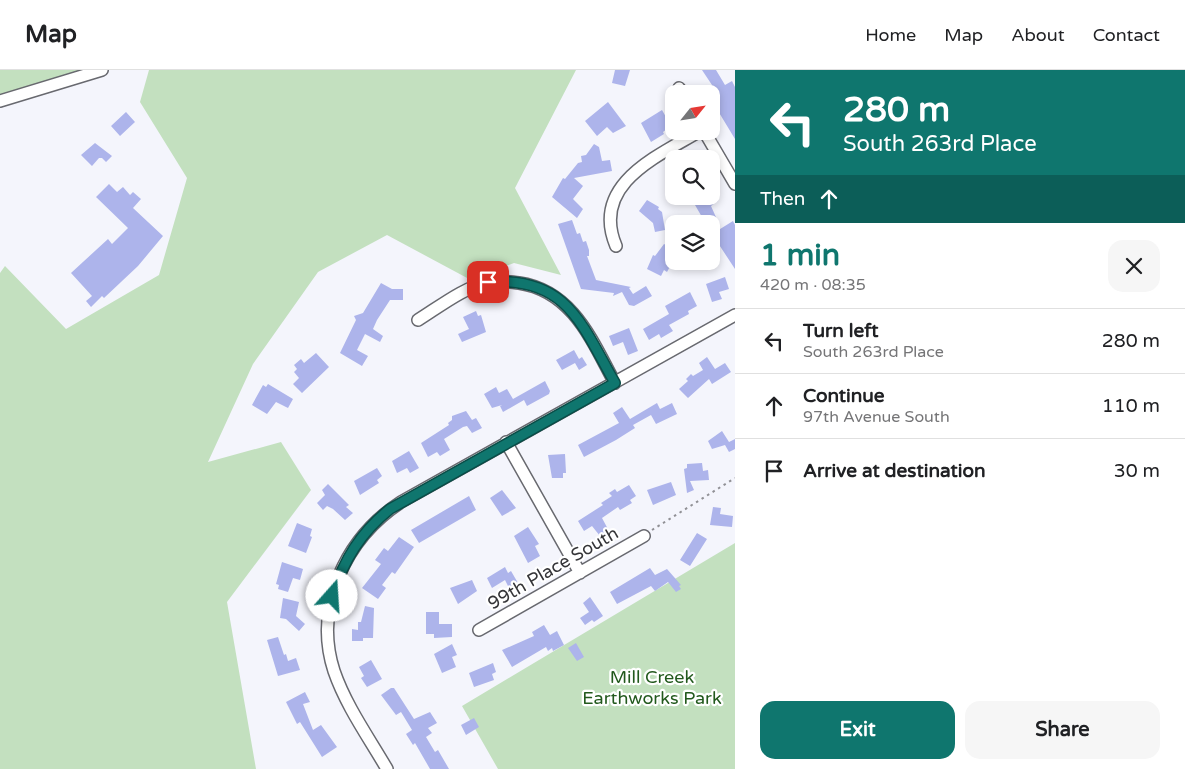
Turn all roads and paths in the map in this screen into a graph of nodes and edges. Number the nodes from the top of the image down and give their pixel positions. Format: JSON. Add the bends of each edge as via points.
{"nodes":[{"id":1,"x":102,"y":70,"type":"edge"},
{"id":2,"x":0,"y":101,"type":"edge"},
{"id":3,"x":685,"y":140,"type":"edge"},
{"id":4,"x":709,"y":140,"type":"edge"},
{"id":5,"x":735,"y":184,"type":"edge"},
{"id":6,"x":616,"y":246,"type":"dead end"},
{"id":7,"x":735,"y":315,"type":"edge"},
{"id":8,"x":418,"y":320,"type":"dead end"},
{"id":9,"x":615,"y":383,"type":"junction"},
{"id":10,"x":506,"y":442,"type":"junction"},
{"id":11,"x":735,"y":478,"type":"edge"},
{"id":12,"x":644,"y":536,"type":"joint"},
{"id":13,"x":580,"y":573,"type":"junction"},
{"id":14,"x":479,"y":630,"type":"dead end"},
{"id":15,"x":387,"y":769,"type":"edge"}],
"edges":[{"from":1,"to":2,"type":"street"},
{"from":3,"to":6,"type":"street","via":[[624,182],[610,213],[611,235]]},
{"from":4,"to":5,"type":"street"},
{"from":7,"to":9,"type":"street"},
{"from":8,"to":9,"type":"street","via":[[488,282],[526,284],[547,291],[578,316]]},
{"from":9,"to":10,"type":"street"},
{"from":10,"to":13,"type":"street"},
{"from":10,"to":15,"type":"street","via":[[401,502],[374,522],[344,562],[332,596],[329,642],[334,670]]},
{"from":11,"to":12,"type":"path","via":[[662,521]]},
{"from":12,"to":13,"type":"street","name":"99th Place South"},
{"from":13,"to":14,"type":"street","name":"99th Place South"}]}
